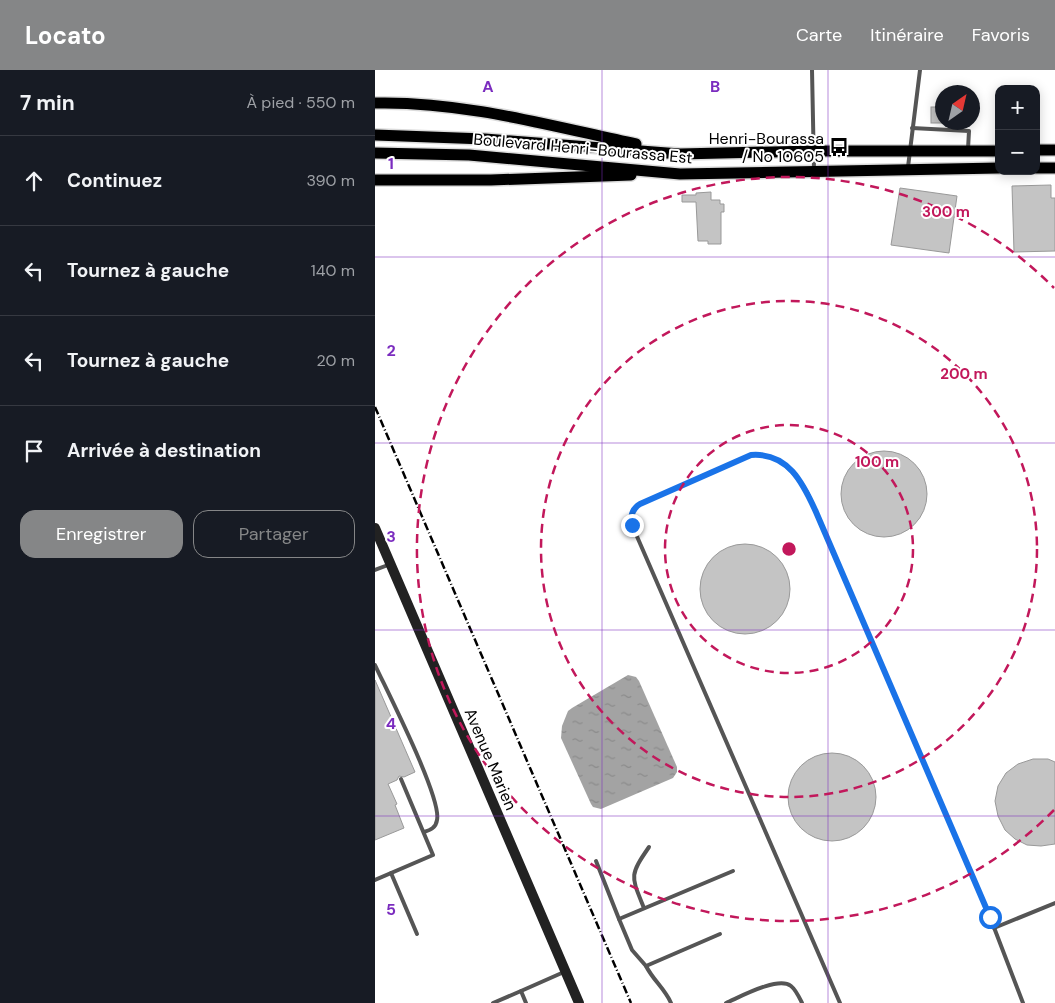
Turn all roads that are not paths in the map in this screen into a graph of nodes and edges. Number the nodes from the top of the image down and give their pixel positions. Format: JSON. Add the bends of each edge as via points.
{"nodes":[{"id":1,"x":812,"y":70,"type":"edge"},
{"id":2,"x":920,"y":70,"type":"edge"},
{"id":3,"x":375,"y":103,"type":"edge"},
{"id":4,"x":912,"y":128,"type":"junction"},
{"id":5,"x":375,"y":135,"type":"edge"},
{"id":6,"x":1040,"y":150,"type":"edge"},
{"id":7,"x":1055,"y":150,"type":"edge"},
{"id":8,"x":814,"y":151,"type":"junction"},
{"id":9,"x":968,"y":151,"type":"junction"},
{"id":10,"x":995,"y":151,"type":"edge"},
{"id":11,"x":909,"y":152,"type":"junction"},
{"id":12,"x":375,"y":153,"type":"edge"},
{"id":13,"x":680,"y":154,"type":"junction"},
{"id":14,"x":995,"y":168,"type":"edge"},
{"id":15,"x":1040,"y":168,"type":"edge"},
{"id":16,"x":1055,"y":168,"type":"edge"},
{"id":17,"x":907,"y":170,"type":"junction"},
{"id":18,"x":815,"y":172,"type":"junction"},
{"id":19,"x":680,"y":174,"type":"junction"},
{"id":20,"x":375,"y":180,"type":"edge"},
{"id":21,"x":375,"y":528,"type":"edge"},
{"id":22,"x":390,"y":564,"type":"junction"},
{"id":23,"x":375,"y":570,"type":"edge"},
{"id":24,"x":375,"y":665,"type":"edge"},
{"id":25,"x":401,"y":779,"type":"dead end"},
{"id":26,"x":424,"y":832,"type":"junction"},
{"id":27,"x":649,"y":846,"type":"dead end"},
{"id":28,"x":596,"y":861,"type":"dead end"},
{"id":29,"x":733,"y":871,"type":"dead end"},
{"id":30,"x":391,"y":873,"type":"junction"},
{"id":31,"x":375,"y":880,"type":"edge"},
{"id":32,"x":1055,"y":903,"type":"edge"},
{"id":33,"x":644,"y":908,"type":"junction"},
{"id":34,"x":619,"y":919,"type":"junction"},
{"id":35,"x":994,"y":928,"type":"junction"},
{"id":36,"x":417,"y":934,"type":"dead end"},
{"id":37,"x":720,"y":934,"type":"dead end"},
{"id":38,"x":646,"y":966,"type":"junction"},
{"id":39,"x":566,"y":971,"type":"junction"},
{"id":40,"x":521,"y":991,"type":"junction"},
{"id":41,"x":493,"y":1003,"type":"edge"},
{"id":42,"x":526,"y":1003,"type":"edge"},
{"id":43,"x":579,"y":1003,"type":"edge"},
{"id":44,"x":671,"y":1003,"type":"edge"},
{"id":45,"x":726,"y":1003,"type":"edge"},
{"id":46,"x":802,"y":1003,"type":"edge"},
{"id":47,"x":840,"y":1003,"type":"edge"},
{"id":48,"x":1023,"y":1003,"type":"edge"}],
"edges":[{"from":1,"to":8,"type":"lane"},
{"from":2,"to":4,"type":"lane"},
{"from":3,"to":13,"type":"main road","via":[[481,112]]},
{"from":4,"to":9,"type":"lane","via":[[969,131]]},
{"from":4,"to":11,"type":"lane"},
{"from":5,"to":13,"type":"main road","name":"Boulevard Henri-Bourassa Est","via":[[485,138]]},
{"from":6,"to":7,"type":"main road"},
{"from":8,"to":11,"type":"main road","name":"Boulevard Henri-Bourassa Est"},
{"from":8,"to":13,"type":"main road","name":"Boulevard Henri-Bourassa Est"},
{"from":8,"to":18,"type":"lane"},
{"from":9,"to":10,"type":"main road","name":"Boulevard Henri-Bourassa Est"},
{"from":9,"to":11,"type":"main road","name":"Boulevard Henri-Bourassa Est"},
{"from":11,"to":17,"type":"lane"},
{"from":12,"to":19,"type":"main road","name":"Boulevard Henri-Bourassa Est","via":[[469,155]]},
{"from":14,"to":17,"type":"main road","name":"Boulevard Henri-Bourassa Est"},
{"from":15,"to":16,"type":"main road"},
{"from":17,"to":18,"type":"main road","name":"Boulevard Henri-Bourassa Est"},
{"from":18,"to":19,"type":"main road","name":"Boulevard Henri-Bourassa Est"},
{"from":19,"to":20,"type":"main road"},
{"from":21,"to":22,"type":"street","name":"Avenue Marien"},
{"from":22,"to":23,"type":"lane"},
{"from":22,"to":39,"type":"street","name":"Avenue Marien"},
{"from":24,"to":26,"type":"lane","via":[[434,798],[437,821],[435,826]]},
{"from":25,"to":26,"type":"lane"},
{"from":26,"to":30,"type":"lane","via":[[433,855]]},
{"from":27,"to":33,"type":"lane","via":[[633,876]]},
{"from":28,"to":34,"type":"lane"},
{"from":29,"to":33,"type":"lane"},
{"from":30,"to":31,"type":"lane"},
{"from":30,"to":36,"type":"lane"},
{"from":32,"to":35,"type":"lane"},
{"from":33,"to":34,"type":"lane"},
{"from":34,"to":38,"type":"lane","via":[[632,950]]},
{"from":35,"to":47,"type":"lane","via":[[824,530],[796,475],[782,461],[751,455],[640,504],[631,515],[632,525]]},
{"from":35,"to":48,"type":"lane"},
{"from":37,"to":38,"type":"lane"},
{"from":38,"to":44,"type":"lane"},
{"from":39,"to":40,"type":"lane"},
{"from":39,"to":43,"type":"street","name":"Avenue Marien"},
{"from":40,"to":41,"type":"lane"},
{"from":40,"to":42,"type":"lane"},
{"from":45,"to":46,"type":"lane","via":[[781,983],[794,989]]}]}
